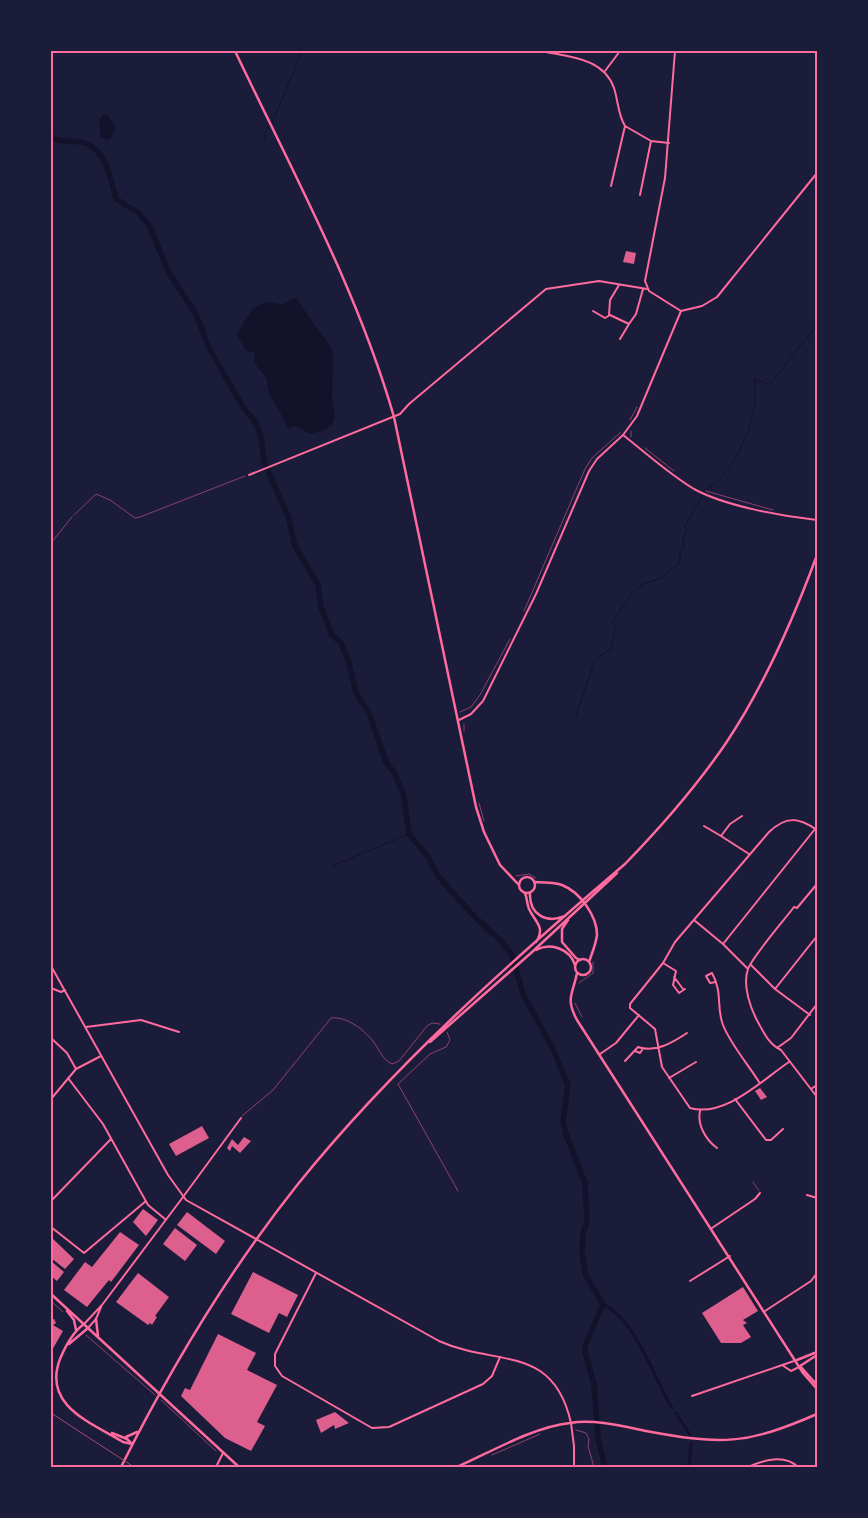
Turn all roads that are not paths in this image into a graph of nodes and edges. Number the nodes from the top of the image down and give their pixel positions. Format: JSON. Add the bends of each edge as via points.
{"nodes":[{"id":1,"x":234,"y":51,"type":"edge"},
{"id":2,"x":541,"y":51,"type":"edge"},
{"id":3,"x":620,"y":51,"type":"edge"},
{"id":4,"x":675,"y":51,"type":"edge"},
{"id":5,"x":605,"y":71,"type":"junction"},
{"id":6,"x":625,"y":126,"type":"junction"},
{"id":7,"x":651,"y":141,"type":"junction"},
{"id":8,"x":668,"y":143,"type":"junction"},
{"id":9,"x":817,"y":173,"type":"edge"},
{"id":10,"x":611,"y":186,"type":"dead end"},
{"id":11,"x":640,"y":195,"type":"dead end"},
{"id":12,"x":619,"y":285,"type":"junction"},
{"id":13,"x":642,"y":289,"type":"junction"},
{"id":14,"x":647,"y":289,"type":"junction"},
{"id":15,"x":593,"y":311,"type":"dead end"},
{"id":16,"x":681,"y":311,"type":"junction"},
{"id":17,"x":608,"y":316,"type":"junction"},
{"id":18,"x":629,"y":324,"type":"junction"},
{"id":19,"x":620,"y":339,"type":"dead end"},
{"id":20,"x":394,"y":417,"type":"junction"},
{"id":21,"x":624,"y":435,"type":"junction"},
{"id":22,"x":249,"y":475,"type":"road end"},
{"id":23,"x":72,"y":517,"type":"road end"},
{"id":24,"x":817,"y":520,"type":"edge"},
{"id":25,"x":51,"y":543,"type":"edge"},
{"id":26,"x":817,"y":555,"type":"edge"},
{"id":27,"x":457,"y":720,"type":"junction"},
{"id":28,"x":742,"y":816,"type":"dead end"},
{"id":29,"x":704,"y":826,"type":"dead end"},
{"id":30,"x":816,"y":830,"type":"edge"},
{"id":31,"x":721,"y":836,"type":"junction"},
{"id":32,"x":749,"y":854,"type":"junction"},
{"id":33,"x":512,"y":876,"type":"junction"},
{"id":34,"x":521,"y":879,"type":"junction"},
{"id":35,"x":535,"y":882,"type":"junction"},
{"id":36,"x":544,"y":883,"type":"junction"},
{"id":37,"x":817,"y":884,"type":"edge"},
{"id":38,"x":519,"y":885,"type":"junction"},
{"id":39,"x":535,"y":887,"type":"junction"},
{"id":40,"x":525,"y":893,"type":"junction"},
{"id":41,"x":530,"y":893,"type":"junction"},
{"id":42,"x":569,"y":916,"type":"junction"},
{"id":43,"x":694,"y":920,"type":"junction"},
{"id":44,"x":817,"y":936,"type":"edge"},
{"id":45,"x":723,"y":944,"type":"junction"},
{"id":46,"x":529,"y":952,"type":"junction"},
{"id":47,"x":592,"y":952,"type":"junction"},
{"id":48,"x":585,"y":959,"type":"junction"},
{"id":49,"x":580,"y":960,"type":"junction"},
{"id":50,"x":589,"y":962,"type":"junction"},
{"id":51,"x":663,"y":963,"type":"junction"},
{"id":52,"x":575,"y":965,"type":"junction"},
{"id":53,"x":750,"y":965,"type":"junction"},
{"id":54,"x":51,"y":966,"type":"edge"},
{"id":55,"x":748,"y":969,"type":"junction"},
{"id":56,"x":577,"y":972,"type":"junction"},
{"id":57,"x":582,"y":976,"type":"junction"},
{"id":58,"x":674,"y":977,"type":"junction"},
{"id":59,"x":716,"y":982,"type":"dead end"},
{"id":60,"x":575,"y":983,"type":"junction"},
{"id":61,"x":51,"y":988,"type":"edge"},
{"id":62,"x":775,"y":989,"type":"junction"},
{"id":63,"x":65,"y":990,"type":"junction"},
{"id":64,"x":817,"y":1004,"type":"edge"},
{"id":65,"x":639,"y":1015,"type":"junction"},
{"id":66,"x":810,"y":1015,"type":"junction"},
{"id":67,"x":86,"y":1027,"type":"junction"},
{"id":68,"x":179,"y":1032,"type":"dead end"},
{"id":69,"x":687,"y":1033,"type":"dead end"},
{"id":70,"x":51,"y":1038,"type":"edge"},
{"id":71,"x":658,"y":1047,"type":"junction"},
{"id":72,"x":777,"y":1048,"type":"junction"},
{"id":73,"x":600,"y":1054,"type":"junction"},
{"id":74,"x":101,"y":1056,"type":"junction"},
{"id":75,"x":625,"y":1061,"type":"dead end"},
{"id":76,"x":696,"y":1062,"type":"dead end"},
{"id":77,"x":789,"y":1062,"type":"junction"},
{"id":78,"x":76,"y":1069,"type":"junction"},
{"id":79,"x":68,"y":1078,"type":"junction"},
{"id":80,"x":669,"y":1078,"type":"junction"},
{"id":81,"x":760,"y":1082,"type":"junction"},
{"id":82,"x":817,"y":1084,"type":"edge"},
{"id":83,"x":810,"y":1090,"type":"junction"},
{"id":84,"x":817,"y":1097,"type":"edge"},
{"id":85,"x":735,"y":1098,"type":"junction"},
{"id":86,"x":51,"y":1099,"type":"edge"},
{"id":87,"x":700,"y":1111,"type":"junction"},
{"id":88,"x":241,"y":1118,"type":"road end"},
{"id":89,"x":783,"y":1129,"type":"dead end"},
{"id":90,"x":111,"y":1138,"type":"junction"},
{"id":91,"x":717,"y":1148,"type":"dead end"},
{"id":92,"x":753,"y":1182,"type":"dead end"},
{"id":93,"x":760,"y":1193,"type":"joint"},
{"id":94,"x":807,"y":1194,"type":"dead end"},
{"id":95,"x":183,"y":1197,"type":"junction"},
{"id":96,"x":817,"y":1198,"type":"edge"},
{"id":97,"x":51,"y":1201,"type":"edge"},
{"id":98,"x":146,"y":1201,"type":"junction"},
{"id":99,"x":166,"y":1219,"type":"junction"},
{"id":100,"x":51,"y":1227,"type":"edge"},
{"id":101,"x":712,"y":1228,"type":"junction"},
{"id":102,"x":730,"y":1256,"type":"junction"},
{"id":103,"x":316,"y":1272,"type":"junction"},
{"id":104,"x":817,"y":1274,"type":"edge"},
{"id":105,"x":690,"y":1281,"type":"dead end"},
{"id":106,"x":51,"y":1294,"type":"edge"},
{"id":107,"x":102,"y":1305,"type":"junction"},
{"id":108,"x":63,"y":1306,"type":"junction"},
{"id":109,"x":765,"y":1311,"type":"junction"},
{"id":110,"x":96,"y":1319,"type":"junction"},
{"id":111,"x":84,"y":1324,"type":"junction"},
{"id":112,"x":88,"y":1328,"type":"junction"},
{"id":113,"x":76,"y":1331,"type":"junction"},
{"id":114,"x":98,"y":1338,"type":"junction"},
{"id":115,"x":68,"y":1345,"type":"junction"},
{"id":116,"x":817,"y":1353,"type":"edge"},
{"id":117,"x":500,"y":1357,"type":"junction"},
{"id":118,"x":797,"y":1360,"type":"junction"},
{"id":119,"x":782,"y":1365,"type":"junction"},
{"id":120,"x":800,"y":1366,"type":"junction"},
{"id":121,"x":817,"y":1385,"type":"edge"},
{"id":122,"x":817,"y":1389,"type":"edge"},
{"id":123,"x":692,"y":1396,"type":"dead end"},
{"id":124,"x":817,"y":1414,"type":"edge"},
{"id":125,"x":571,"y":1422,"type":"junction"},
{"id":126,"x":139,"y":1431,"type":"junction"},
{"id":127,"x":111,"y":1433,"type":"junction"},
{"id":128,"x":125,"y":1438,"type":"junction"},
{"id":129,"x":123,"y":1442,"type":"junction"},
{"id":130,"x":132,"y":1444,"type":"junction"},
{"id":131,"x":223,"y":1452,"type":"junction"},
{"id":132,"x":127,"y":1454,"type":"junction"},
{"id":133,"x":121,"y":1467,"type":"edge"},
{"id":134,"x":216,"y":1467,"type":"edge"},
{"id":135,"x":239,"y":1467,"type":"edge"},
{"id":136,"x":457,"y":1467,"type":"edge"},
{"id":137,"x":574,"y":1467,"type":"edge"},
{"id":138,"x":748,"y":1467,"type":"edge"},
{"id":139,"x":798,"y":1467,"type":"edge"}],
"edges":[{"from":1,"to":20,"type":"main road","via":[[360,316]]},
{"from":2,"to":5,"type":"street","via":[[591,62]]},
{"from":3,"to":5,"type":"street"},
{"from":4,"to":8,"type":"street"},
{"from":5,"to":6,"type":"street","via":[[614,88]]},
{"from":6,"to":7,"type":"street"},
{"from":6,"to":10,"type":"street"},
{"from":7,"to":8,"type":"street"},
{"from":7,"to":11,"type":"street"},
{"from":8,"to":14,"type":"street","via":[[653,248],[646,274]]},
{"from":9,"to":16,"type":"street","via":[[717,297],[702,306]]},
{"from":12,"to":13,"type":"street"},
{"from":12,"to":17,"type":"street","via":[[610,300]]},
{"from":12,"to":20,"type":"street","via":[[599,281],[546,289]]},
{"from":13,"to":14,"type":"street"},
{"from":13,"to":18,"type":"street","via":[[636,314]]},
{"from":14,"to":16,"type":"street"},
{"from":15,"to":17,"type":"street"},
{"from":16,"to":21,"type":"street","via":[[647,395]]},
{"from":17,"to":18,"type":"street"},
{"from":18,"to":19,"type":"street"},
{"from":20,"to":22,"type":"street"},
{"from":20,"to":27,"type":"main road"},
{"from":21,"to":24,"type":"street","via":[[701,492],[772,514]]},
{"from":21,"to":27,"type":"street","via":[[597,458],[589,471],[536,594],[483,701],[471,714]]},
{"from":23,"to":25,"type":"lane"},
{"from":26,"to":42,"type":"main road","via":[[776,654],[714,760],[678,807],[625,864]]},
{"from":27,"to":33,"type":"main road","via":[[482,825],[500,865]]},
{"from":28,"to":31,"type":"street"},
{"from":29,"to":31,"type":"street"},
{"from":30,"to":32,"type":"street","via":[[804,822],[789,820],[778,823]]},
{"from":30,"to":45,"type":"street"},
{"from":31,"to":32,"type":"street"},
{"from":32,"to":43,"type":"street"},
{"from":33,"to":34,"type":"main road"},
{"from":33,"to":38,"type":"main road"},
{"from":34,"to":35,"type":"main road","via":[[528,877]]},
{"from":34,"to":38,"type":"main road"},
{"from":35,"to":36,"type":"main road"},
{"from":35,"to":39,"type":"main road"},
{"from":36,"to":39,"type":"main road"},
{"from":36,"to":47,"type":"main road","via":[[560,884],[575,893],[591,913],[597,935]]},
{"from":37,"to":53,"type":"street","via":[[797,908],[794,907]]},
{"from":38,"to":40,"type":"main road"},
{"from":39,"to":41,"type":"main road"},
{"from":40,"to":41,"type":"main road"},
{"from":40,"to":46,"type":"main road","via":[[540,927],[539,937]]},
{"from":41,"to":42,"type":"main road","via":[[532,907],[542,917],[556,919]]},
{"from":42,"to":46,"type":"main road"},
{"from":42,"to":49,"type":"main road","via":[[560,937],[565,947]]},
{"from":43,"to":45,"type":"street"},
{"from":43,"to":51,"type":"street","via":[[675,942]]},
{"from":44,"to":62,"type":"street"},
{"from":45,"to":55,"type":"street"},
{"from":46,"to":52,"type":"main road","via":[[541,947],[557,947],[567,953]]},
{"from":46,"to":126,"type":"main road","via":[[438,1034],[328,1149],[251,1246],[203,1318]]},
{"from":47,"to":48,"type":"main road"},
{"from":47,"to":50,"type":"main road"},
{"from":48,"to":49,"type":"main road"},
{"from":48,"to":50,"type":"main road"},
{"from":49,"to":52,"type":"main road"},
{"from":50,"to":57,"type":"main road","via":[[590,972]]},
{"from":51,"to":58,"type":"street","via":[[676,970]]},
{"from":51,"to":65,"type":"street","via":[[630,1004],[630,1008]]},
{"from":52,"to":56,"type":"main road"},
{"from":53,"to":55,"type":"street"},
{"from":53,"to":62,"type":"street"},
{"from":54,"to":63,"type":"street"},
{"from":55,"to":72,"type":"street","via":[[751,1010]]},
{"from":56,"to":57,"type":"main road"},
{"from":56,"to":60,"type":"main road"},
{"from":57,"to":60,"type":"main road"},
{"from":58,"to":58,"type":"street","via":[[684,990],[679,993],[673,985]]},
{"from":59,"to":81,"type":"street","via":[[724,1027]]},
{"from":60,"to":73,"type":"main road","via":[[570,997],[571,1007]]},
{"from":61,"to":63,"type":"street","via":[[61,992]]},
{"from":62,"to":66,"type":"street"},
{"from":63,"to":67,"type":"street"},
{"from":64,"to":66,"type":"street"},
{"from":65,"to":71,"type":"street","via":[[656,1029]]},
{"from":65,"to":73,"type":"street","via":[[616,1043]]},
{"from":66,"to":72,"type":"street","via":[[791,1038]]},
{"from":67,"to":68,"type":"street","via":[[141,1020]]},
{"from":67,"to":74,"type":"street"},
{"from":69,"to":71,"type":"street","via":[[668,1046]]},
{"from":70,"to":78,"type":"street","via":[[67,1053]]},
{"from":71,"to":75,"type":"street","via":[[638,1047]]},
{"from":71,"to":80,"type":"street","via":[[662,1067]]},
{"from":72,"to":77,"type":"street"},
{"from":73,"to":101,"type":"main road"},
{"from":74,"to":78,"type":"street"},
{"from":74,"to":95,"type":"street","via":[[170,1180]]},
{"from":76,"to":80,"type":"street"},
{"from":77,"to":81,"type":"street"},
{"from":77,"to":83,"type":"street"},
{"from":78,"to":79,"type":"street"},
{"from":79,"to":86,"type":"street"},
{"from":79,"to":90,"type":"street"},
{"from":80,"to":87,"type":"street","via":[[686,1106]]},
{"from":81,"to":85,"type":"street"},
{"from":82,"to":83,"type":"street"},
{"from":83,"to":84,"type":"street"},
{"from":85,"to":87,"type":"street"},
{"from":85,"to":89,"type":"street","via":[[766,1140],[771,1140]]},
{"from":87,"to":91,"type":"street","via":[[699,1123]]},
{"from":88,"to":95,"type":"street"},
{"from":90,"to":97,"type":"street"},
{"from":90,"to":98,"type":"street"},
{"from":92,"to":93,"type":"lane"},
{"from":93,"to":101,"type":"street"},
{"from":94,"to":96,"type":"street"},
{"from":95,"to":99,"type":"street"},
{"from":95,"to":103,"type":"street","via":[[197,1208]]},
{"from":98,"to":99,"type":"street","via":[[152,1210]]},
{"from":98,"to":100,"type":"street","via":[[84,1253]]},
{"from":99,"to":107,"type":"street"},
{"from":101,"to":102,"type":"main road"},
{"from":102,"to":105,"type":"street"},
{"from":102,"to":109,"type":"main road"},
{"from":103,"to":117,"type":"street","via":[[439,1341]]},
{"from":103,"to":117,"type":"street","via":[[275,1354],[275,1366],[287,1379],[372,1428],[389,1427],[484,1384],[492,1376]]},
{"from":104,"to":109,"type":"street"},
{"from":106,"to":108,"type":"main road"},
{"from":107,"to":110,"type":"street"},
{"from":107,"to":111,"type":"street"},
{"from":108,"to":111,"type":"main road"},
{"from":108,"to":113,"type":"main road","via":[[74,1320]]},
{"from":109,"to":118,"type":"main road"},
{"from":110,"to":112,"type":"street"},
{"from":110,"to":114,"type":"main road"},
{"from":111,"to":112,"type":"main road"},
{"from":111,"to":113,"type":"main road"},
{"from":112,"to":114,"type":"main road"},
{"from":112,"to":115,"type":"main road"},
{"from":113,"to":115,"type":"main road"},
{"from":114,"to":131,"type":"main road"},
{"from":115,"to":127,"type":"main road","via":[[57,1371],[57,1384],[63,1400],[73,1412]]},
{"from":116,"to":118,"type":"main road"},
{"from":116,"to":120,"type":"main road"},
{"from":117,"to":125,"type":"street","via":[[532,1365],[551,1379],[560,1391]]},
{"from":118,"to":119,"type":"street"},
{"from":118,"to":120,"type":"main road"},
{"from":119,"to":120,"type":"street","via":[[790,1371]]},
{"from":119,"to":123,"type":"street"},
{"from":120,"to":121,"type":"main road"},
{"from":120,"to":122,"type":"main road"},
{"from":124,"to":125,"type":"main road","via":[[772,1433],[733,1440],[692,1439],[607,1424]]},
{"from":125,"to":136,"type":"main road","via":[[540,1431]]},
{"from":125,"to":137,"type":"street"},
{"from":126,"to":128,"type":"main road"},
{"from":126,"to":130,"type":"main road"},
{"from":127,"to":128,"type":"main road"},
{"from":127,"to":129,"type":"main road"},
{"from":128,"to":130,"type":"main road"},
{"from":129,"to":130,"type":"main road"},
{"from":129,"to":132,"type":"main road"},
{"from":130,"to":132,"type":"main road"},
{"from":131,"to":134,"type":"street"},
{"from":131,"to":135,"type":"main road"},
{"from":132,"to":133,"type":"main road"},
{"from":138,"to":139,"type":"street","via":[[779,1459],[788,1460]]}]}
